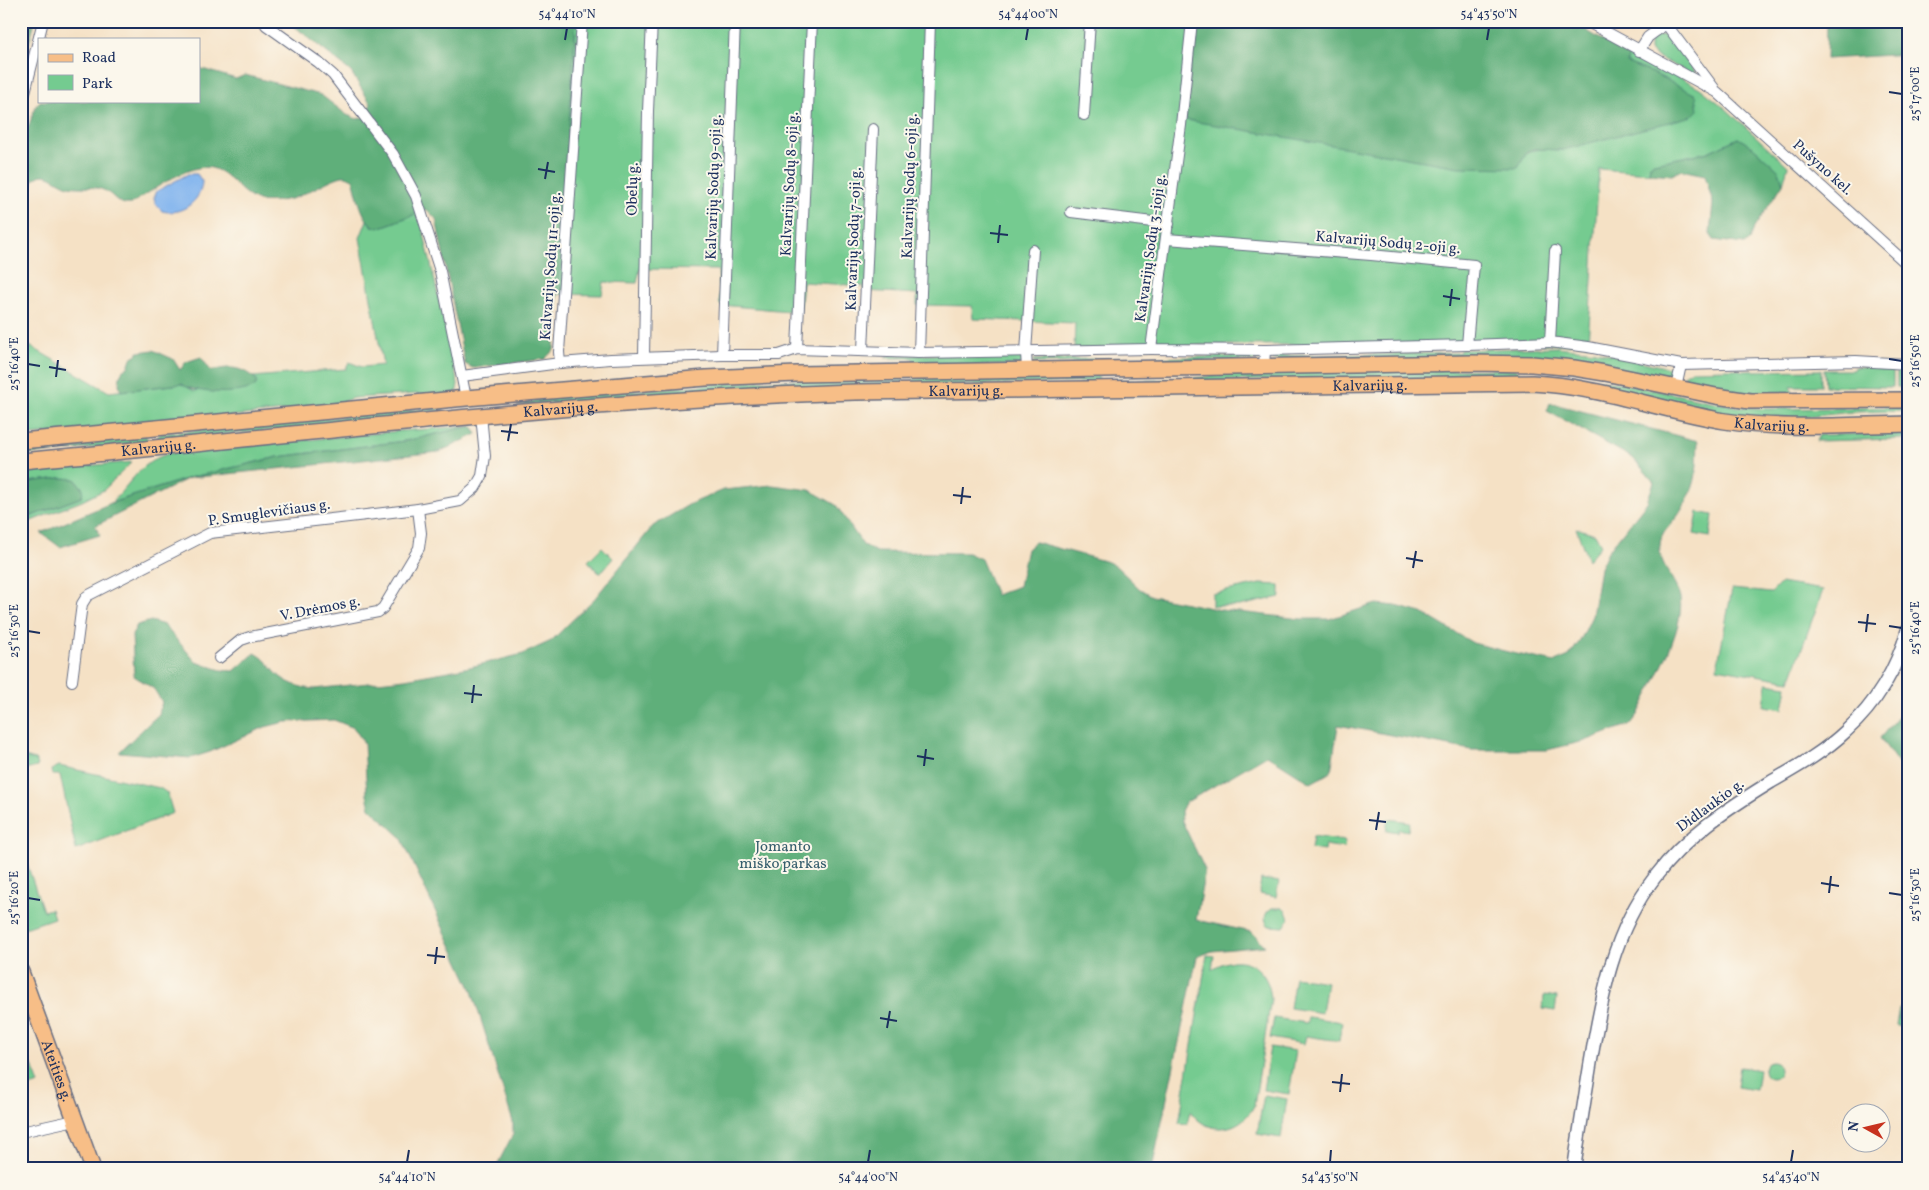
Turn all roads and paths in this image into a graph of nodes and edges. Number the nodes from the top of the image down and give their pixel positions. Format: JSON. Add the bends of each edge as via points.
{"nodes":[{"id":1,"x":43,"y":21,"type":"edge"},
{"id":2,"x":582,"y":21,"type":"edge"},
{"id":3,"x":652,"y":21,"type":"edge"},
{"id":4,"x":735,"y":21,"type":"edge"},
{"id":5,"x":812,"y":21,"type":"edge"},
{"id":6,"x":930,"y":21,"type":"edge"},
{"id":7,"x":1090,"y":21,"type":"edge"},
{"id":8,"x":1192,"y":21,"type":"edge"},
{"id":9,"x":1586,"y":21,"type":"edge"},
{"id":10,"x":266,"y":25,"type":"dead end"},
{"id":11,"x":39,"y":38,"type":"edge"},
{"id":12,"x":38,"y":41,"type":"edge"},
{"id":13,"x":1639,"y":51,"type":"junction"},
{"id":14,"x":1717,"y":92,"type":"junction"},
{"id":15,"x":21,"y":107,"type":"edge"},
{"id":16,"x":1084,"y":115,"type":"dead end"},
{"id":17,"x":872,"y":129,"type":"dead end"},
{"id":18,"x":1071,"y":212,"type":"dead end"},
{"id":19,"x":1169,"y":224,"type":"junction"},
{"id":20,"x":1167,"y":239,"type":"junction"},
{"id":21,"x":1033,"y":250,"type":"dead end"},
{"id":22,"x":1555,"y":251,"type":"dead end"},
{"id":23,"x":1908,"y":265,"type":"edge"},
{"id":24,"x":1550,"y":342,"type":"junction"},
{"id":25,"x":1467,"y":345,"type":"junction"},
{"id":26,"x":797,"y":349,"type":"junction"},
{"id":27,"x":1151,"y":349,"type":"junction"},
{"id":28,"x":863,"y":350,"type":"junction"},
{"id":29,"x":1265,"y":350,"type":"junction"},
{"id":30,"x":1026,"y":352,"type":"junction"},
{"id":31,"x":919,"y":353,"type":"junction"},
{"id":32,"x":722,"y":355,"type":"junction"},
{"id":33,"x":644,"y":357,"type":"junction"},
{"id":34,"x":560,"y":364,"type":"junction"},
{"id":35,"x":1532,"y":364,"type":"junction"},
{"id":36,"x":1908,"y":364,"type":"edge"},
{"id":37,"x":1682,"y":365,"type":"junction"},
{"id":38,"x":1264,"y":367,"type":"junction"},
{"id":39,"x":1103,"y":369,"type":"junction"},
{"id":40,"x":1027,"y":370,"type":"junction"},
{"id":41,"x":462,"y":376,"type":"junction"},
{"id":42,"x":1532,"y":384,"type":"junction"},
{"id":43,"x":1676,"y":388,"type":"junction"},
{"id":44,"x":1103,"y":389,"type":"junction"},
{"id":45,"x":472,"y":398,"type":"junction"},
{"id":46,"x":1908,"y":400,"type":"edge"},
{"id":47,"x":481,"y":415,"type":"junction"},
{"id":48,"x":1908,"y":424,"type":"edge"},
{"id":49,"x":21,"y":441,"type":"edge"},
{"id":50,"x":21,"y":461,"type":"edge"},
{"id":51,"x":418,"y":509,"type":"junction"},
{"id":52,"x":1908,"y":629,"type":"edge"},
{"id":53,"x":219,"y":658,"type":"dead end"},
{"id":54,"x":72,"y":681,"type":"dead end"},
{"id":55,"x":21,"y":972,"type":"edge"},
{"id":56,"x":75,"y":1120,"type":"junction"},
{"id":57,"x":21,"y":1132,"type":"edge"},
{"id":58,"x":93,"y":1169,"type":"edge"},
{"id":59,"x":1574,"y":1169,"type":"edge"}],
"edges":[{"from":1,"to":11,"type":"street"},
{"from":2,"to":34,"type":"street","name":"Kalvarijų Sodų 11-oji g."},
{"from":3,"to":33,"type":"street","name":"Obelų g."},
{"from":4,"to":32,"type":"street","name":"Kalvarijų Sodų 9-oji g."},
{"from":5,"to":26,"type":"street","name":"Kalvarijų Sodų 8-oji g."},
{"from":6,"to":31,"type":"street","name":"Kalvarijų Sodų 6-oji g."},
{"from":7,"to":16,"type":"street"},
{"from":8,"to":19,"type":"street","name":"Kalvarijų Sodų 3-ioji g."},
{"from":9,"to":13,"type":"street","name":"Pušyno kel."},
{"from":10,"to":41,"type":"street","via":[[333,75],[393,154],[416,196],[440,271]]},
{"from":12,"to":15,"type":"street"},
{"from":13,"to":14,"type":"street","name":"Pušyno kel."},
{"from":13,"to":14,"type":"street","name":"Pušyno kel.","via":[[1648,37],[1666,24]]},
{"from":14,"to":23,"type":"street","name":"Pušyno kel."},
{"from":17,"to":28,"type":"street","name":"Kalvarijų Sodų 7-oji g."},
{"from":18,"to":19,"type":"street"},
{"from":19,"to":20,"type":"street","name":"Kalvarijų Sodų 3-ioji g."},
{"from":20,"to":25,"type":"street","name":"Kalvarijų Sodų 2-oji g.","via":[[1474,265]]},
{"from":20,"to":27,"type":"street","name":"Kalvarijų Sodų 3-ioji g."},
{"from":21,"to":30,"type":"street"},
{"from":22,"to":24,"type":"street"},
{"from":24,"to":25,"type":"street"},
{"from":24,"to":37,"type":"street"},
{"from":25,"to":29,"type":"street"},
{"from":26,"to":28,"type":"street"},
{"from":26,"to":32,"type":"street","via":[[779,355]]},
{"from":27,"to":29,"type":"street"},
{"from":27,"to":30,"type":"street"},
{"from":28,"to":31,"type":"street"},
{"from":29,"to":38,"type":"street"},
{"from":30,"to":31,"type":"street"},
{"from":30,"to":40,"type":"street"},
{"from":32,"to":33,"type":"street"},
{"from":33,"to":34,"type":"street"},
{"from":34,"to":41,"type":"street"},
{"from":35,"to":38,"type":"main road","name":"Kalvarijų g."},
{"from":35,"to":42,"type":"main road"},
{"from":35,"to":43,"type":"main road","name":"Kalvarijų g.","via":[[1604,373]]},
{"from":36,"to":37,"type":"street","via":[[1856,361]]},
{"from":37,"to":43,"type":"street"},
{"from":38,"to":39,"type":"main road","name":"Kalvarijų g."},
{"from":39,"to":40,"type":"main road","name":"Kalvarijų g."},
{"from":39,"to":44,"type":"main road"},
{"from":40,"to":45,"type":"main road","name":"Kalvarijų g.","via":[[779,374]]},
{"from":41,"to":45,"type":"street"},
{"from":42,"to":44,"type":"main road","name":"Kalvarijų g."},
{"from":42,"to":48,"type":"main road","name":"Kalvarijų g.","via":[[1570,386],[1728,421],[1808,426]]},
{"from":43,"to":46,"type":"main road","name":"Kalvarijų g.","via":[[1768,402]]},
{"from":44,"to":47,"type":"main road","name":"Kalvarijų g.","via":[[755,395]]},
{"from":45,"to":47,"type":"main road"},
{"from":45,"to":49,"type":"main road","name":"Kalvarijų g."},
{"from":47,"to":50,"type":"main road","name":"Kalvarijų g."},
{"from":47,"to":51,"type":"street","name":"P. Smuglevičiaus g.","via":[[484,466],[475,488],[452,504]]},
{"from":51,"to":53,"type":"street","name":"V. Drėmos g.","via":[[419,548],[378,612],[250,637],[232,646]]},
{"from":51,"to":54,"type":"street","name":"P. Smuglevičiaus g.","via":[[203,535],[87,596],[82,604]]},
{"from":52,"to":59,"type":"street","name":"Didlaukio g.","via":[[1899,656],[1865,712],[1845,732],[1800,765],[1697,832],[1668,860],[1642,896],[1623,930],[1607,974]]},
{"from":55,"to":56,"type":"main road","name":"Ateities g."},
{"from":56,"to":57,"type":"street"},
{"from":56,"to":58,"type":"main road","name":"Ateities g."}]}
